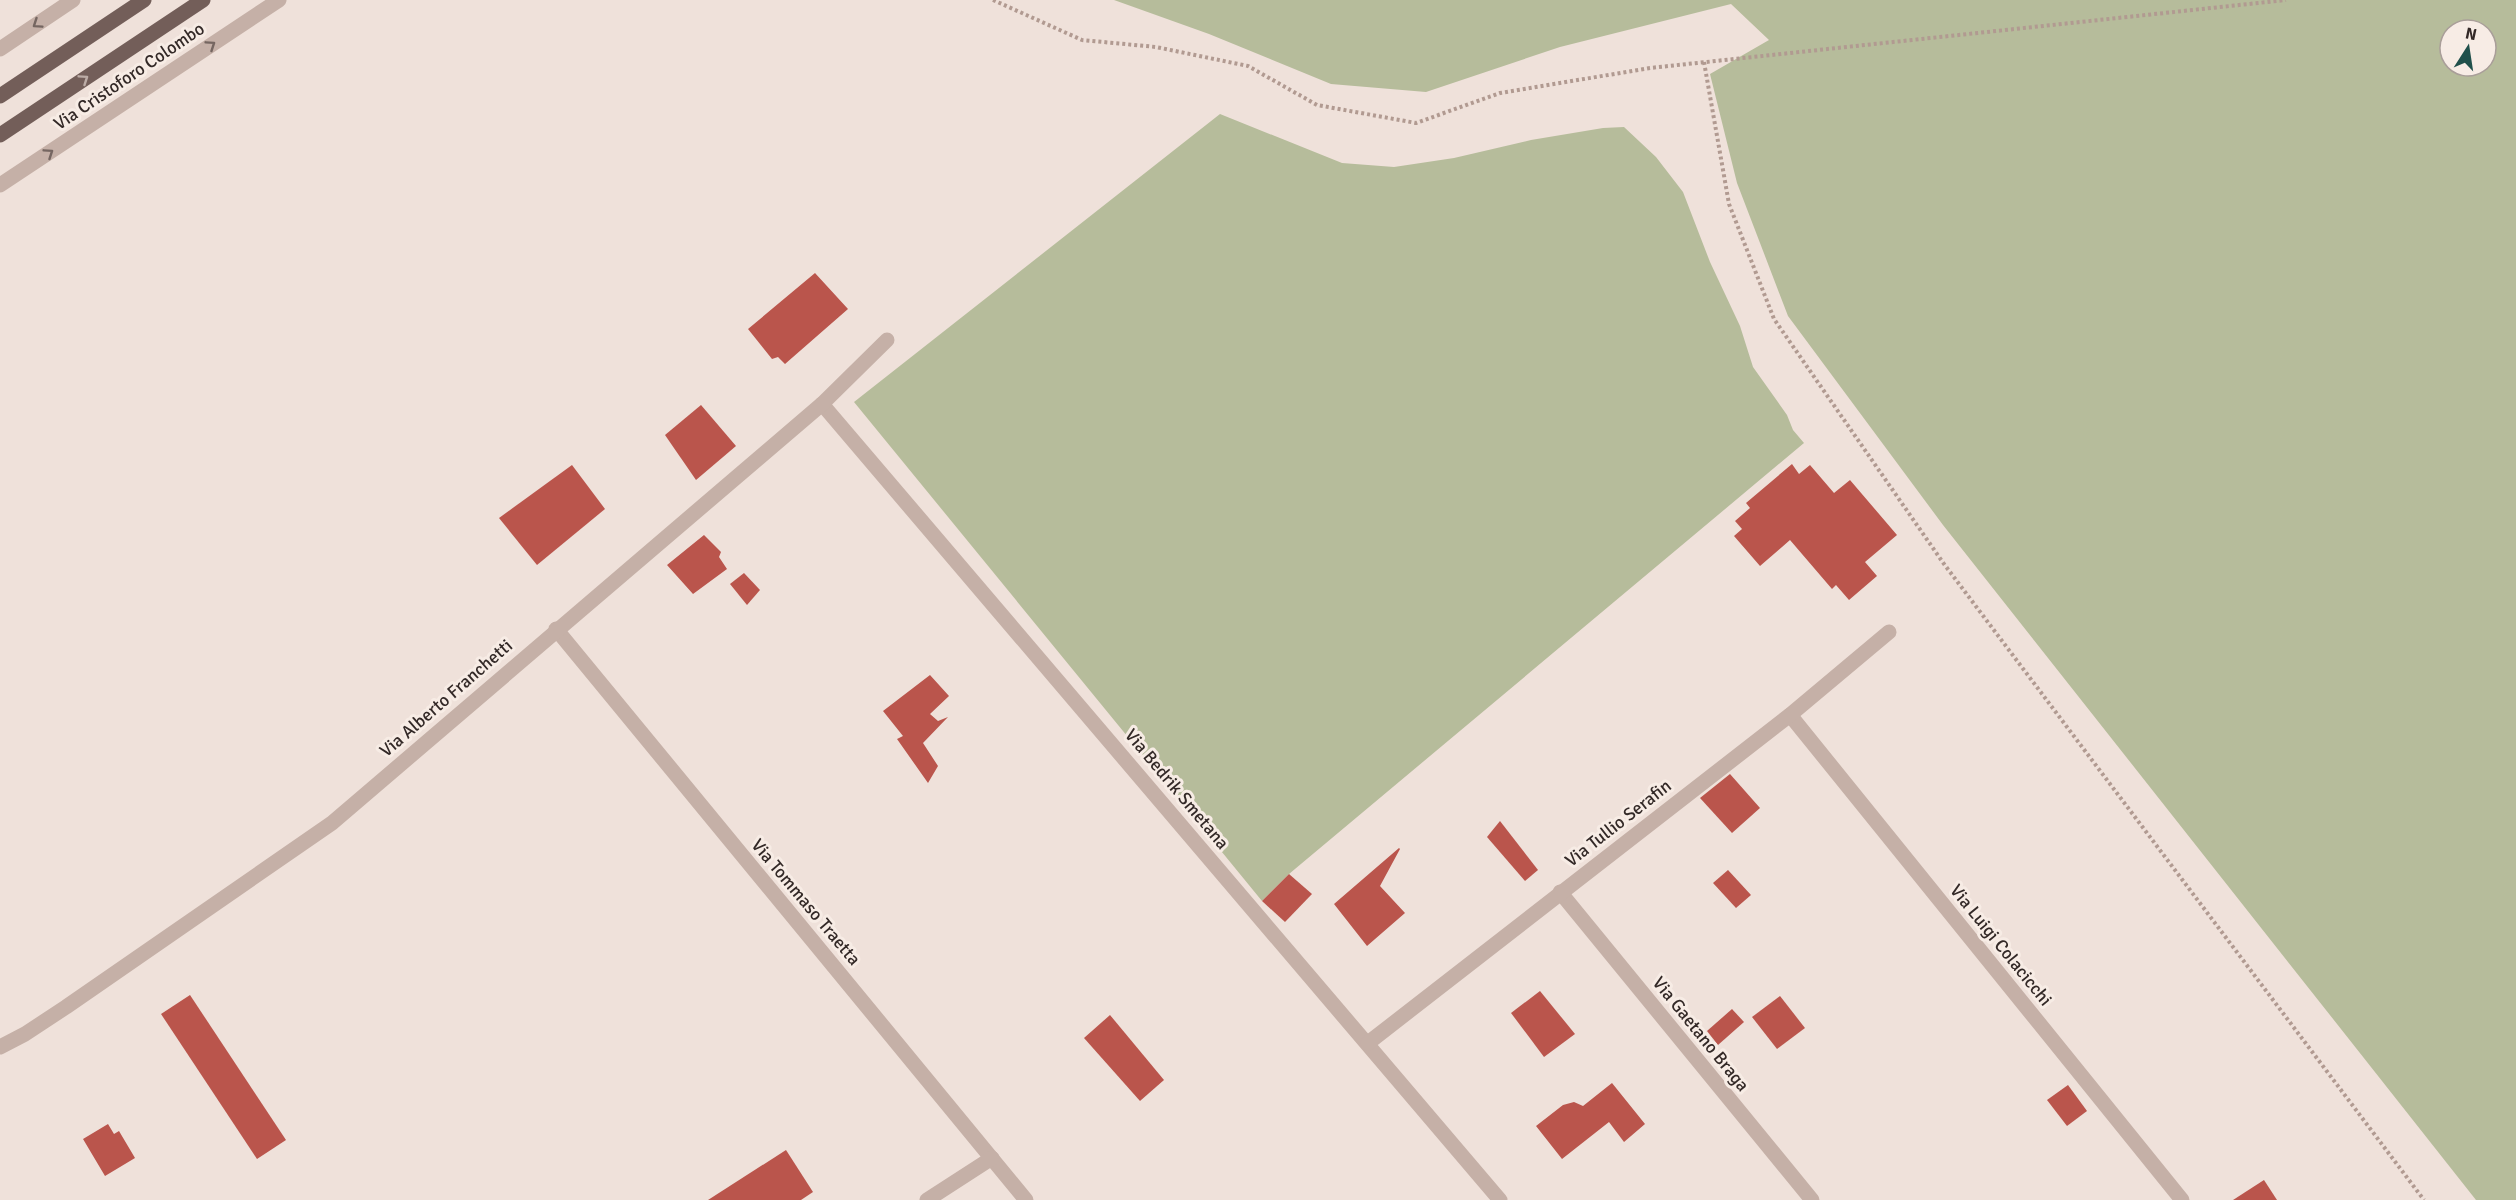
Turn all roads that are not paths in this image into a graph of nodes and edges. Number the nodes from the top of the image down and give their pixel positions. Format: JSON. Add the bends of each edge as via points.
{"nodes":[{"id":1,"x":73,"y":0,"type":"edge"},
{"id":2,"x":144,"y":0,"type":"edge"},
{"id":3,"x":203,"y":0,"type":"edge"},
{"id":4,"x":279,"y":0,"type":"edge"},
{"id":5,"x":0,"y":49,"type":"edge"},
{"id":6,"x":0,"y":96,"type":"edge"},
{"id":7,"x":0,"y":135,"type":"edge"},
{"id":8,"x":0,"y":185,"type":"edge"},
{"id":9,"x":887,"y":340,"type":"dead end"},
{"id":10,"x":822,"y":404,"type":"junction"},
{"id":11,"x":556,"y":629,"type":"junction"},
{"id":12,"x":1889,"y":632,"type":"dead end"},
{"id":13,"x":1790,"y":715,"type":"junction"},
{"id":14,"x":1560,"y":892,"type":"junction"},
{"id":15,"x":1368,"y":1043,"type":"junction"},
{"id":16,"x":0,"y":1047,"type":"edge"},
{"id":17,"x":992,"y":1158,"type":"junction"},
{"id":18,"x":927,"y":1200,"type":"edge"},
{"id":19,"x":1026,"y":1200,"type":"edge"},
{"id":20,"x":1500,"y":1200,"type":"edge"},
{"id":21,"x":1812,"y":1200,"type":"edge"},
{"id":22,"x":2182,"y":1200,"type":"edge"}],
"edges":[{"from":1,"to":5,"type":"street","one_way":true},
{"from":2,"to":6,"type":"main road"},
{"from":7,"to":3,"type":"main road","name":"Via Cristoforo Colombo","one_way":true},
{"from":8,"to":4,"type":"street","name":"Via Cristoforo Colombo","one_way":true},
{"from":9,"to":10,"type":"street","name":"Via Alberto Franchetti"},
{"from":10,"to":11,"type":"street","name":"Via Alberto Franchetti"},
{"from":10,"to":15,"type":"street","name":"Via Bedrik Smetana"},
{"from":11,"to":16,"type":"street","name":"Via Alberto Franchetti","via":[[332,823],[66,1007]]},
{"from":11,"to":17,"type":"street","name":"Via Tommaso Traetta"},
{"from":12,"to":13,"type":"street","name":"Via Tullio Serafin"},
{"from":13,"to":14,"type":"street","name":"Via Tullio Serafin"},
{"from":13,"to":22,"type":"street","name":"Via Luigi Colacicchi"},
{"from":14,"to":15,"type":"street","name":"Via Tullio Serafin"},
{"from":14,"to":21,"type":"street","name":"Via Gaetano Braga"},
{"from":15,"to":20,"type":"street","name":"Via Bedrik Smetana"},
{"from":17,"to":18,"type":"street"},
{"from":17,"to":19,"type":"street","name":"Via Tommaso Traetta"}]}
